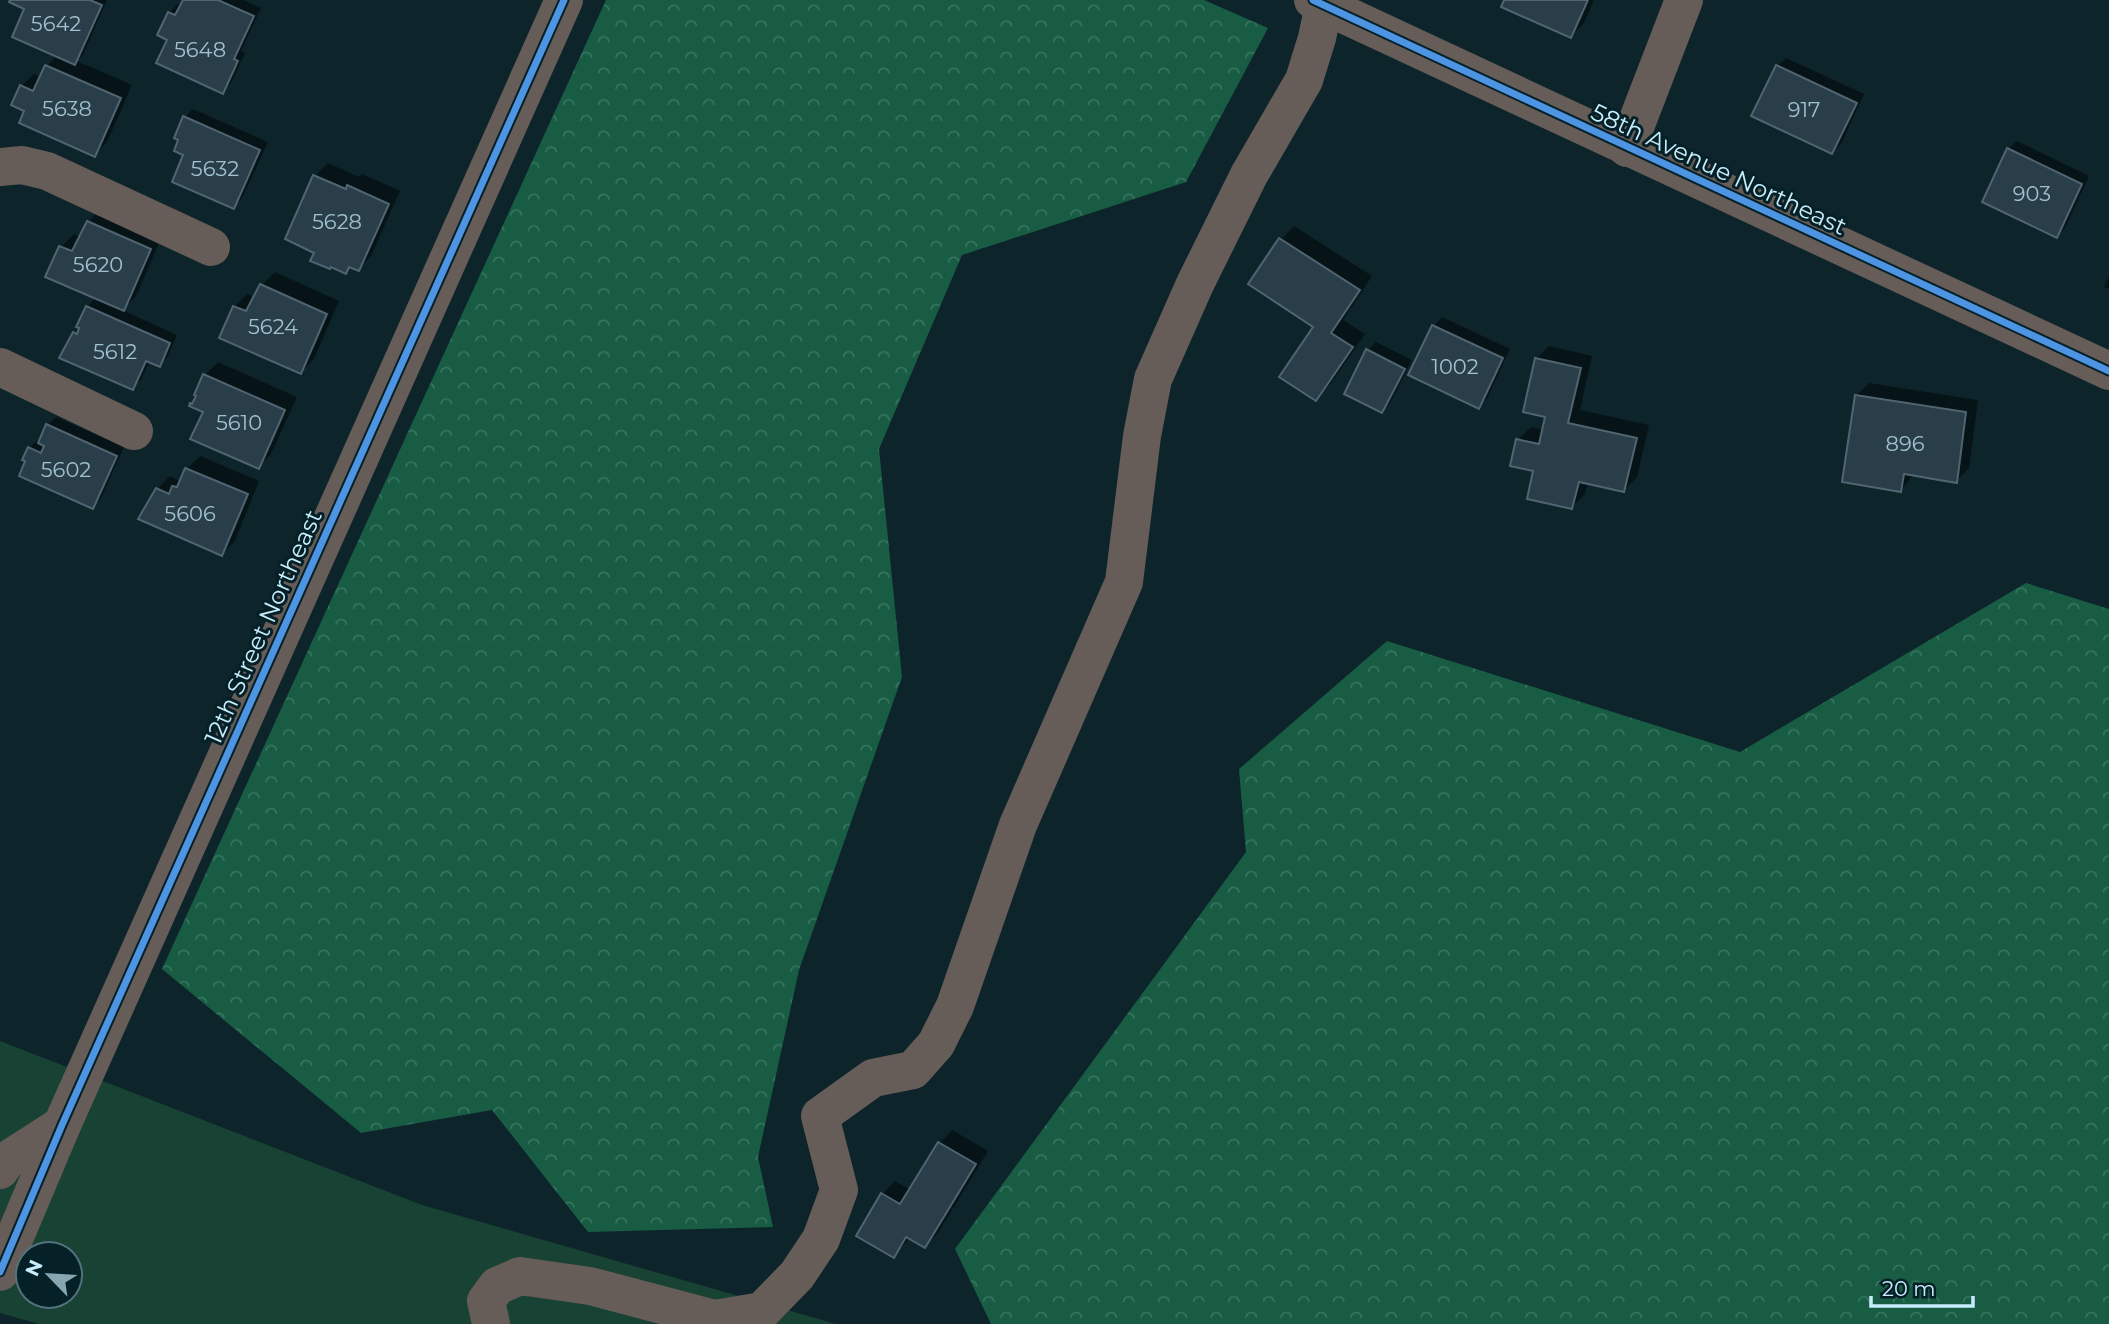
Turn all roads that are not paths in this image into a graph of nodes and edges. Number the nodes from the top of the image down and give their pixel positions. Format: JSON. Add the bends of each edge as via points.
{"nodes":[{"id":1,"x":564,"y":0,"type":"edge"},
{"id":2,"x":1684,"y":0,"type":"edge"},
{"id":3,"x":1318,"y":3,"type":"edge"},
{"id":4,"x":1627,"y":148,"type":"junction"},
{"id":5,"x":0,"y":167,"type":"edge"},
{"id":6,"x":211,"y":247,"type":"dead end"},
{"id":7,"x":0,"y":367,"type":"edge"},
{"id":8,"x":2109,"y":371,"type":"edge"},
{"id":9,"x":134,"y":431,"type":"dead end"},
{"id":10,"x":62,"y":1125,"type":"junction"},
{"id":11,"x":0,"y":1170,"type":"edge"},
{"id":12,"x":0,"y":1272,"type":"edge"},
{"id":13,"x":491,"y":1324,"type":"edge"}],
"edges":[{"from":1,"to":10,"type":"street","name":"12th Street Northeast"},
{"from":2,"to":4,"type":"street"},
{"from":3,"to":4,"type":"street","name":"58th Avenue Northeast"},
{"from":3,"to":13,"type":"street","via":[[1317,38],[1304,80],[1249,175],[1153,379],[1124,582],[1018,825],[955,1006],[936,1044],[913,1070],[873,1079],[820,1116],[839,1190],[821,1239],[797,1275],[762,1311],[715,1319],[590,1286],[520,1276],[497,1286],[485,1301]]},
{"from":4,"to":8,"type":"street","name":"58th Avenue Northeast"},
{"from":5,"to":6,"type":"street","via":[[22,165],[47,171]]},
{"from":7,"to":9,"type":"street"},
{"from":10,"to":11,"type":"street","via":[[6,1161]]},
{"from":10,"to":12,"type":"street","name":"12th Street Northeast"}]}
